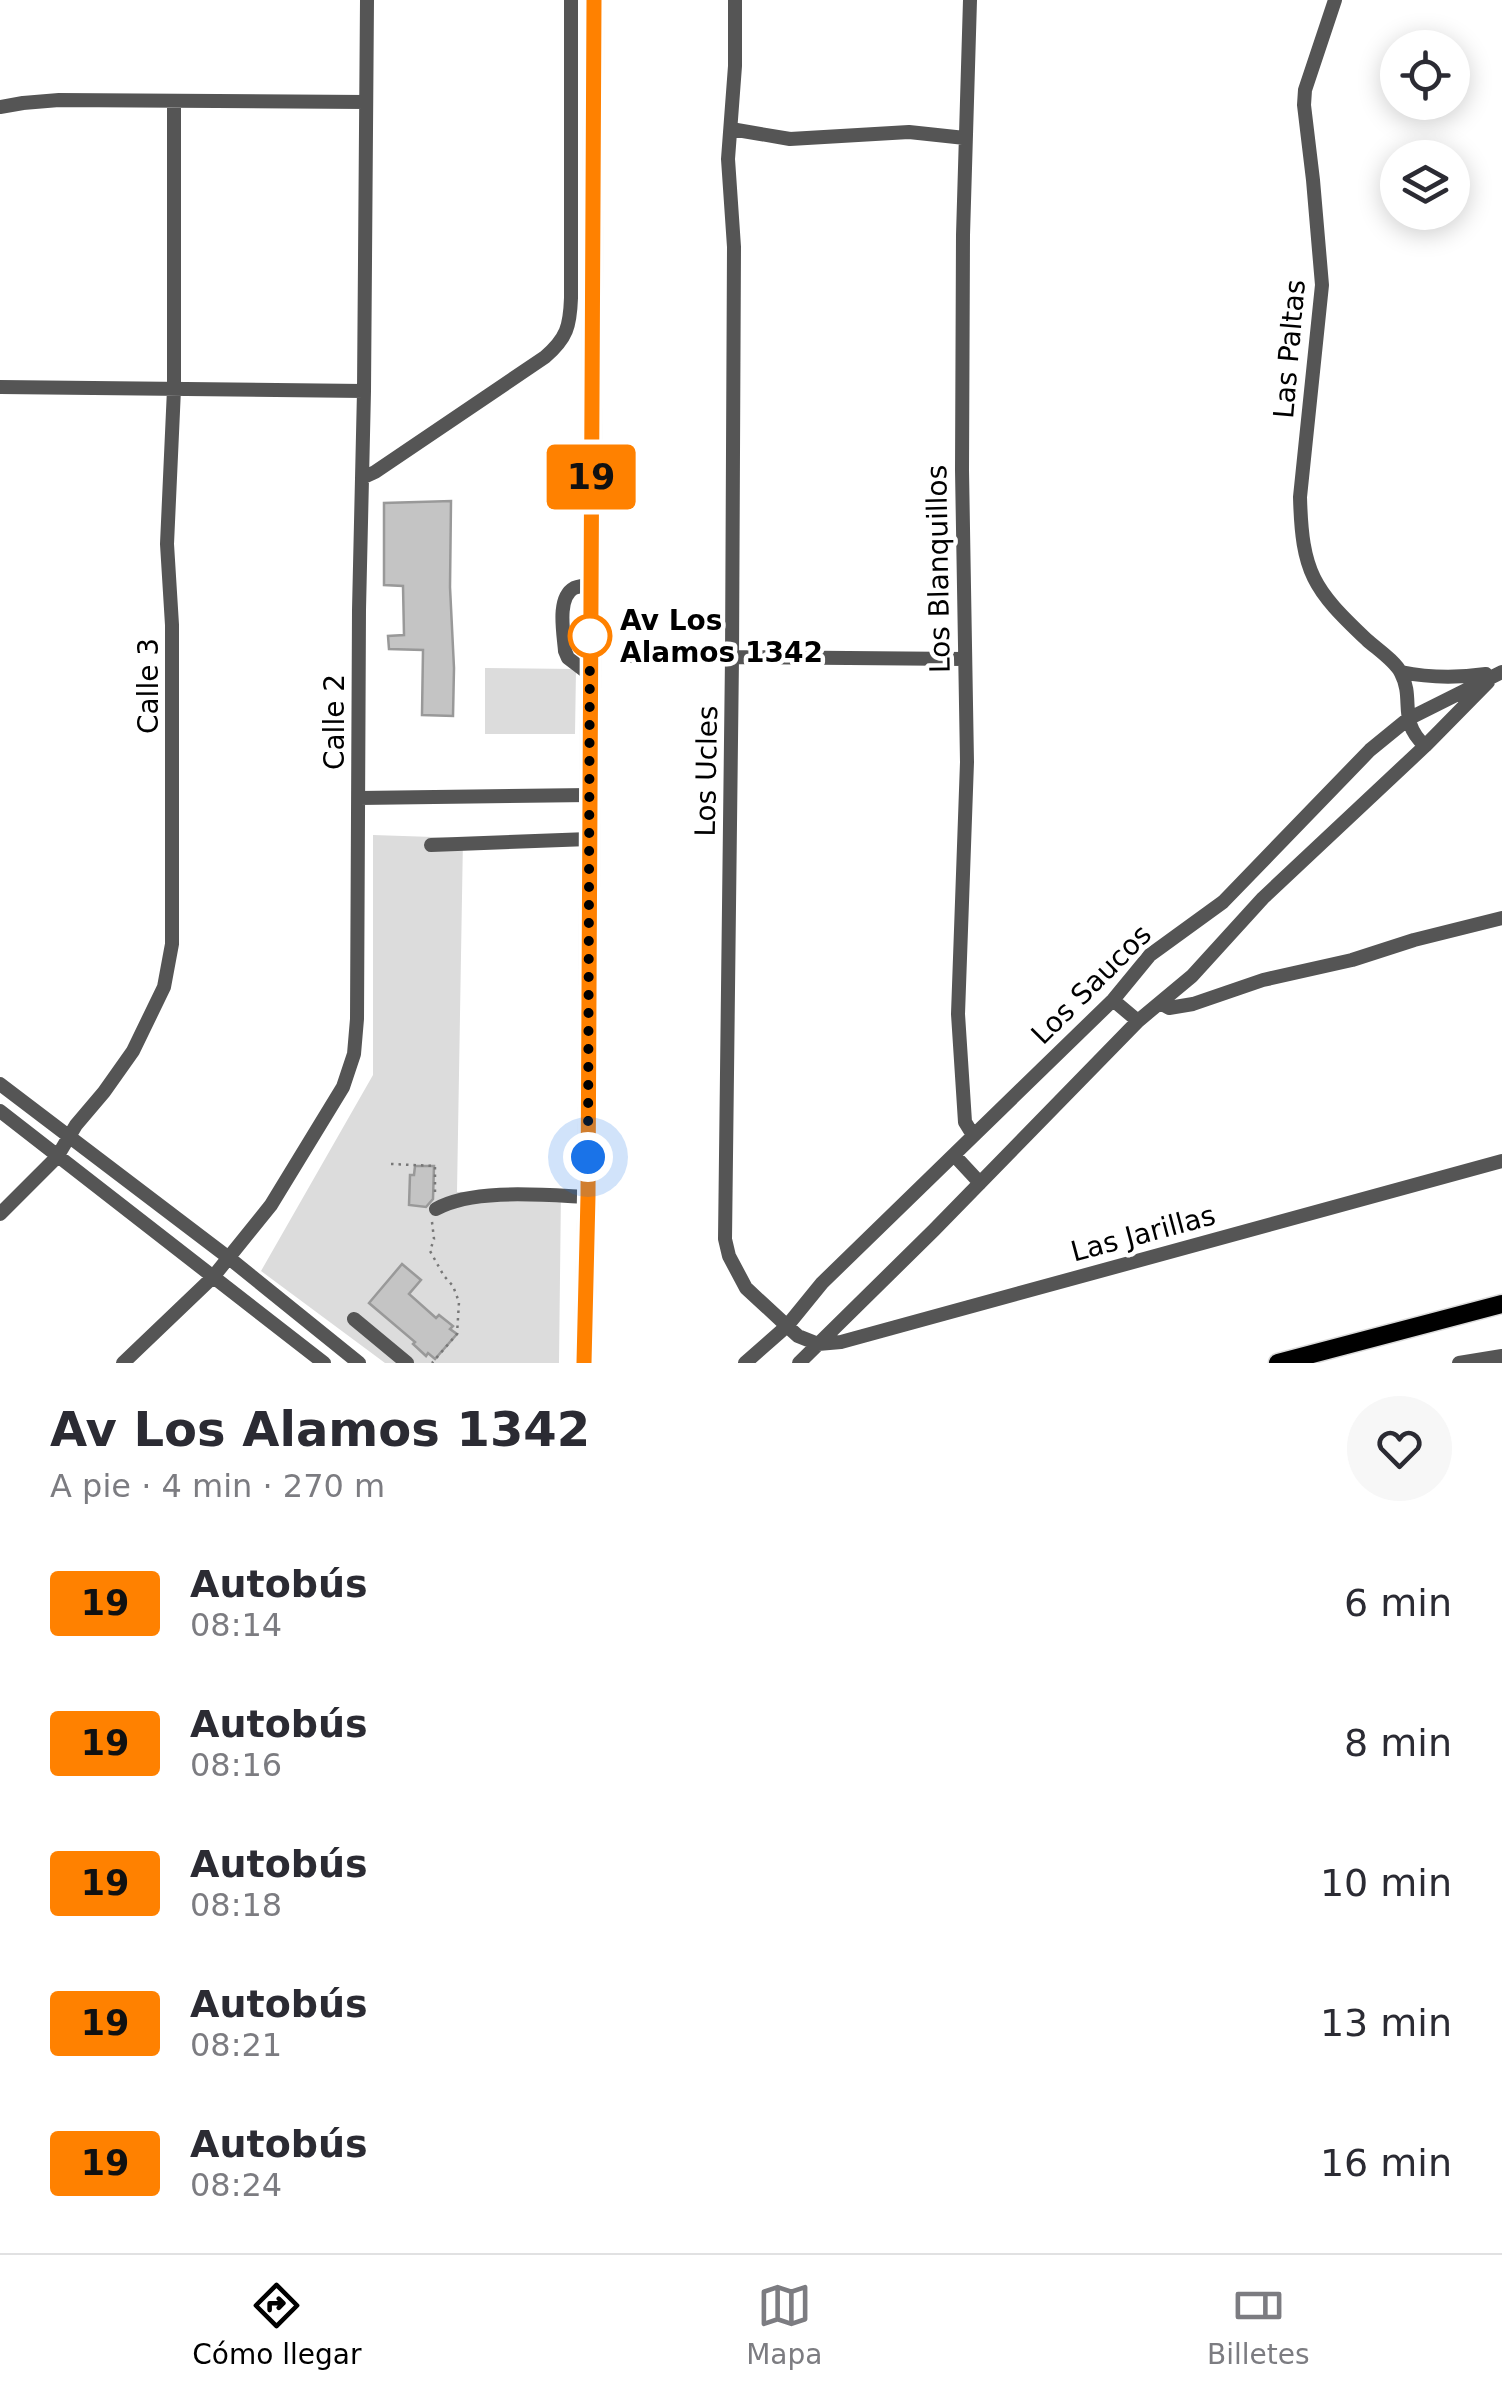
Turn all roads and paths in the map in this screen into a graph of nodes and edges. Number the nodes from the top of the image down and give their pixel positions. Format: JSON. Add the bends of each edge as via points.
{"nodes":[{"id":1,"x":367,"y":0,"type":"edge"},
{"id":2,"x":571,"y":0,"type":"edge"},
{"id":3,"x":594,"y":0,"type":"edge"},
{"id":4,"x":736,"y":0,"type":"edge"},
{"id":5,"x":970,"y":0,"type":"edge"},
{"id":6,"x":1336,"y":0,"type":"edge"},
{"id":7,"x":174,"y":101,"type":"junction"},
{"id":8,"x":366,"y":102,"type":"junction"},
{"id":9,"x":0,"y":108,"type":"edge"},
{"id":10,"x":730,"y":129,"type":"junction"},
{"id":11,"x":965,"y":138,"type":"junction"},
{"id":12,"x":0,"y":387,"type":"edge"},
{"id":13,"x":174,"y":389,"type":"junction"},
{"id":14,"x":364,"y":392,"type":"junction"},
{"id":15,"x":362,"y":478,"type":"junction"},
{"id":16,"x":590,"y":584,"type":"junction"},
{"id":17,"x":628,"y":656,"type":"dead end"},
{"id":18,"x":732,"y":658,"type":"junction"},
{"id":19,"x":964,"y":659,"type":"junction"},
{"id":20,"x":1401,"y":672,"type":"junction"},
{"id":21,"x":1500,"y":673,"type":"edge"},
{"id":22,"x":590,"y":674,"type":"junction"},
{"id":23,"x":1408,"y":719,"type":"junction"},
{"id":24,"x":1425,"y":746,"type":"junction"},
{"id":25,"x":590,"y":795,"type":"junction"},
{"id":26,"x":359,"y":798,"type":"junction"},
{"id":27,"x":590,"y":839,"type":"junction"},
{"id":28,"x":431,"y":845,"type":"dead end"},
{"id":29,"x":1502,"y":918,"type":"edge"},
{"id":30,"x":1113,"y":1000,"type":"junction"},
{"id":31,"x":1160,"y":1003,"type":"junction"},
{"id":32,"x":1138,"y":1022,"type":"junction"},
{"id":33,"x":0,"y":1084,"type":"edge"},
{"id":34,"x":0,"y":1111,"type":"edge"},
{"id":35,"x":973,"y":1135,"type":"junction"},
{"id":36,"x":69,"y":1138,"type":"junction"},
{"id":37,"x":954,"y":1155,"type":"junction"},
{"id":38,"x":57,"y":1157,"type":"junction"},
{"id":39,"x":1502,"y":1161,"type":"edge"},
{"id":40,"x":391,"y":1164,"type":"dead end"},
{"id":41,"x":980,"y":1183,"type":"junction"},
{"id":42,"x":588,"y":1196,"type":"junction"},
{"id":43,"x":436,"y":1209,"type":"junction"},
{"id":44,"x":0,"y":1214,"type":"edge"},
{"id":45,"x":228,"y":1258,"type":"junction"},
{"id":46,"x":213,"y":1277,"type":"junction"},
{"id":47,"x":1502,"y":1304,"type":"edge"},
{"id":48,"x":354,"y":1319,"type":"dead end"},
{"id":49,"x":792,"y":1331,"type":"junction"},
{"id":50,"x":818,"y":1344,"type":"junction"},
{"id":51,"x":1502,"y":1356,"type":"edge"},
{"id":52,"x":356,"y":1362,"type":"edge"},
{"id":53,"x":122,"y":1363,"type":"edge"},
{"id":54,"x":324,"y":1363,"type":"edge"},
{"id":55,"x":406,"y":1363,"type":"edge"},
{"id":56,"x":432,"y":1363,"type":"edge"},
{"id":57,"x":584,"y":1363,"type":"edge"},
{"id":58,"x":745,"y":1363,"type":"edge"},
{"id":59,"x":799,"y":1363,"type":"edge"},
{"id":60,"x":1278,"y":1363,"type":"edge"},
{"id":61,"x":1458,"y":1363,"type":"edge"}],
"edges":[{"from":1,"to":8,"type":"street","name":"Calle 2"},
{"from":2,"to":15,"type":"street","via":[[571,298],[563,339],[545,358]]},
{"from":3,"to":16,"type":"main road"},
{"from":4,"to":10,"type":"street","name":"Los Ucles"},
{"from":5,"to":11,"type":"street","name":"Los Blanquillos"},
{"from":6,"to":20,"type":"street","name":"Las Paltas","via":[[1304,106],[1322,286],[1301,526],[1312,580],[1335,611]]},
{"from":7,"to":8,"type":"street"},
{"from":7,"to":9,"type":"street","via":[[59,100]]},
{"from":7,"to":13,"type":"street","name":"Calle 3"},
{"from":8,"to":14,"type":"street","name":"Calle 2"},
{"from":10,"to":11,"type":"street","via":[[790,139],[896,132]]},
{"from":10,"to":18,"type":"street","name":"Los Ucles"},
{"from":11,"to":19,"type":"street","name":"Los Blanquillos"},
{"from":12,"to":13,"type":"street"},
{"from":13,"to":14,"type":"street"},
{"from":13,"to":36,"type":"street","name":"Calle 3","via":[[167,544],[172,944],[164,987],[144,1032]]},
{"from":14,"to":15,"type":"street","name":"Calle 2"},
{"from":15,"to":26,"type":"street","name":"Calle 2"},
{"from":16,"to":22,"type":"main road"},
{"from":16,"to":22,"type":"street","via":[[574,588],[564,603],[565,651]]},
{"from":17,"to":18,"type":"street"},
{"from":18,"to":19,"type":"street"},
{"from":18,"to":49,"type":"street","name":"Los Ucles","via":[[725,1238],[746,1288]]},
{"from":19,"to":35,"type":"street","name":"Los Blanquillos","via":[[958,1014],[965,1122]]},
{"from":20,"to":21,"type":"street","via":[[1442,678]]},
{"from":20,"to":23,"type":"street"},
{"from":21,"to":23,"type":"street","name":"Los Saucos"},
{"from":21,"to":24,"type":"street"},
{"from":22,"to":25,"type":"main road"},
{"from":23,"to":24,"type":"street"},
{"from":23,"to":30,"type":"street","name":"Los Saucos","via":[[1354,765],[1223,902],[1150,955]]},
{"from":24,"to":31,"type":"street"},
{"from":25,"to":26,"type":"street"},
{"from":25,"to":27,"type":"main road"},
{"from":26,"to":45,"type":"street","name":"Calle 2","via":[[358,1019],[351,1068],[285,1184]]},
{"from":27,"to":28,"type":"street"},
{"from":27,"to":42,"type":"main road"},
{"from":29,"to":31,"type":"street","via":[[1193,1004]]},
{"from":30,"to":32,"type":"street"},
{"from":30,"to":35,"type":"street","name":"Los Saucos"},
{"from":31,"to":32,"type":"street"},
{"from":32,"to":41,"type":"street"},
{"from":33,"to":36,"type":"street"},
{"from":34,"to":38,"type":"street"},
{"from":35,"to":37,"type":"street","name":"Los Saucos"},
{"from":36,"to":38,"type":"street","name":"Calle 3"},
{"from":36,"to":45,"type":"street"},
{"from":37,"to":41,"type":"street"},
{"from":37,"to":49,"type":"street","name":"Los Saucos","via":[[822,1284]]},
{"from":38,"to":44,"type":"street","name":"Calle 3"},
{"from":38,"to":46,"type":"street"},
{"from":39,"to":50,"type":"street","name":"Las Jarillas"},
{"from":40,"to":43,"type":"path","via":[[435,1166]]},
{"from":41,"to":50,"type":"street"},
{"from":42,"to":43,"type":"street","via":[[484,1196]]},
{"from":42,"to":57,"type":"main road"},
{"from":43,"to":56,"type":"path","via":[[430,1250],[459,1302],[458,1334]]},
{"from":45,"to":46,"type":"street","name":"Calle 2"},
{"from":45,"to":52,"type":"street"},
{"from":46,"to":53,"type":"street","name":"Calle 2"},
{"from":46,"to":54,"type":"street"},
{"from":47,"to":60,"type":"main road"},
{"from":48,"to":55,"type":"street"},
{"from":49,"to":50,"type":"street"},
{"from":49,"to":58,"type":"street","name":"Los Saucos"},
{"from":50,"to":59,"type":"street"},
{"from":51,"to":61,"type":"street"}]}
